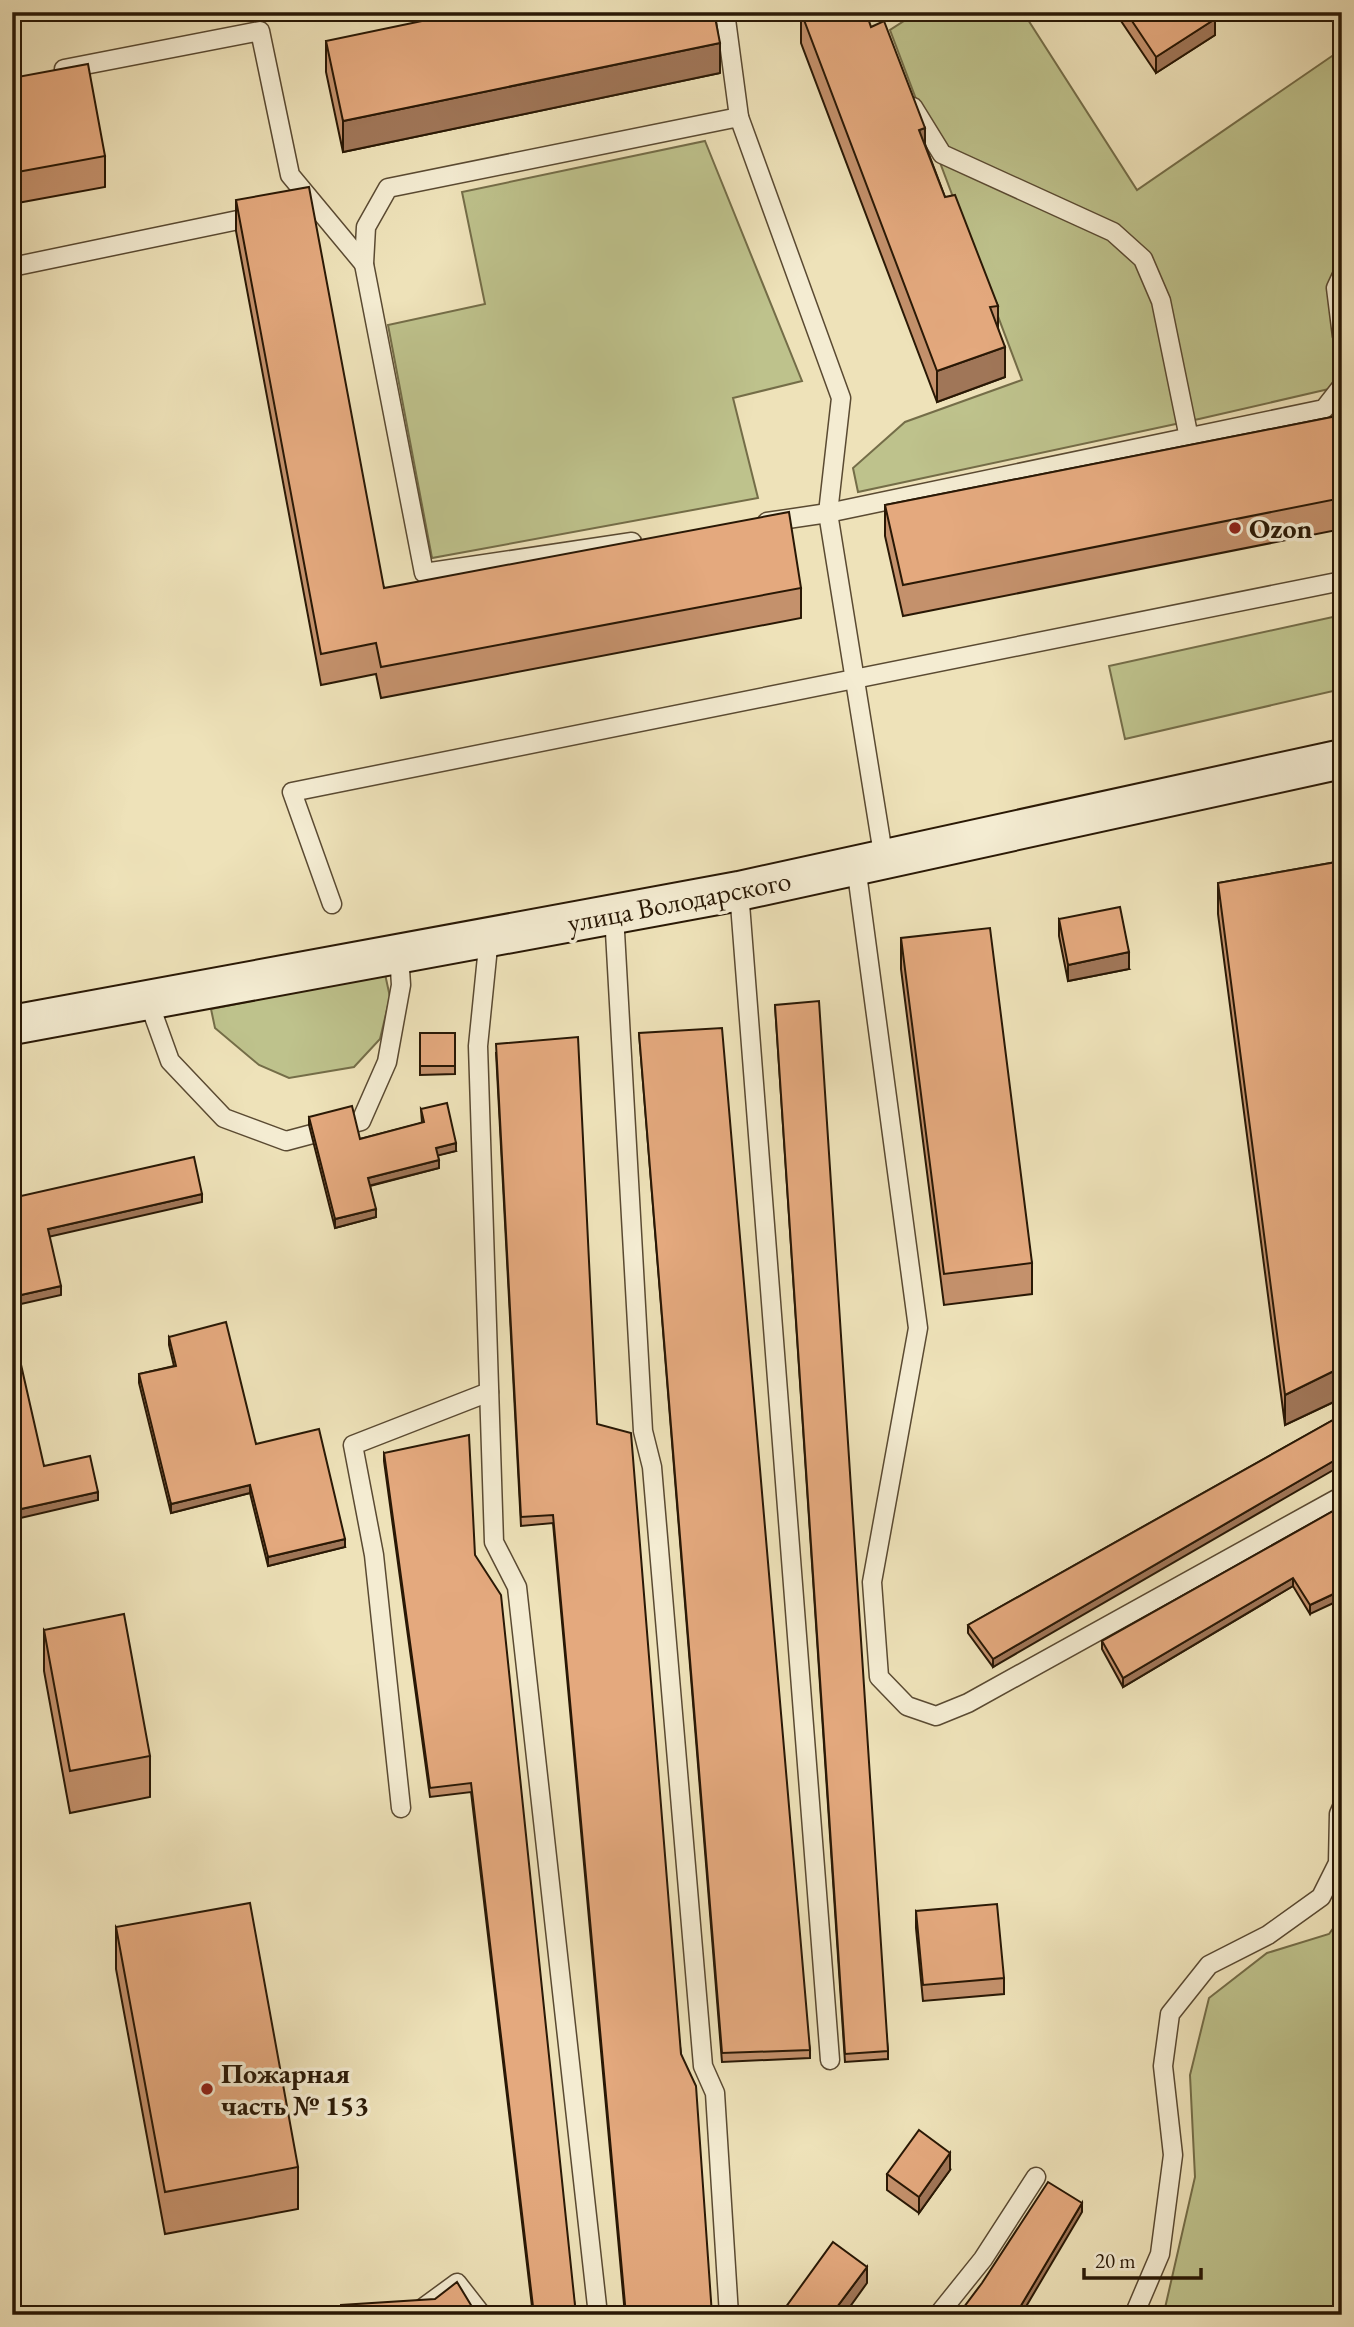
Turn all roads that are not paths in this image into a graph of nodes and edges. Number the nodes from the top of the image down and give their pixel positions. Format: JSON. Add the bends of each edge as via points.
{"nodes":[{"id":1,"x":725,"y":12,"type":"edge"},
{"id":2,"x":51,"y":71,"type":"edge"},
{"id":3,"x":907,"y":93,"type":"edge"},
{"id":4,"x":739,"y":117,"type":"junction"},
{"id":5,"x":315,"y":204,"type":"junction"},
{"id":6,"x":364,"y":264,"type":"junction"},
{"id":7,"x":12,"y":267,"type":"edge"},
{"id":8,"x":1342,"y":275,"type":"edge"},
{"id":9,"x":1342,"y":335,"type":"edge"},
{"id":10,"x":1342,"y":386,"type":"edge"},
{"id":11,"x":1189,"y":438,"type":"junction"},
{"id":12,"x":828,"y":513,"type":"junction"},
{"id":13,"x":746,"y":525,"type":"edge"},
{"id":14,"x":652,"y":539,"type":"edge"},
{"id":15,"x":1342,"y":581,"type":"edge"},
{"id":16,"x":855,"y":681,"type":"junction"},
{"id":17,"x":1342,"y":759,"type":"edge"},
{"id":18,"x":870,"y":863,"type":"junction"},
{"id":19,"x":739,"y":891,"type":"junction"},
{"id":20,"x":332,"y":905,"type":"dead end"},
{"id":21,"x":614,"y":914,"type":"junction"},
{"id":22,"x":489,"y":937,"type":"junction"},
{"id":23,"x":399,"y":954,"type":"junction"},
{"id":24,"x":148,"y":1000,"type":"junction"},
{"id":25,"x":12,"y":1025,"type":"edge"},
{"id":26,"x":489,"y":1392,"type":"junction"},
{"id":27,"x":1342,"y":1496,"type":"edge"},
{"id":28,"x":1342,"y":1807,"type":"edge"},
{"id":29,"x":401,"y":1808,"type":"dead end"},
{"id":30,"x":830,"y":2060,"type":"dead end"},
{"id":31,"x":1036,"y":2177,"type":"dead end"},
{"id":32,"x":415,"y":2313,"type":"edge"},
{"id":33,"x":482,"y":2315,"type":"edge"},
{"id":34,"x":598,"y":2315,"type":"edge"},
{"id":35,"x":729,"y":2315,"type":"edge"},
{"id":36,"x":938,"y":2315,"type":"edge"},
{"id":37,"x":1134,"y":2315,"type":"edge"}],
"edges":[{"from":1,"to":4,"type":"lane"},
{"from":2,"to":5,"type":"lane","via":[[260,30],[290,175]]},
{"from":3,"to":11,"type":"lane","via":[[916,116],[942,154],[1114,232],[1143,258],[1161,301]]},
{"from":4,"to":6,"type":"lane","via":[[388,188],[366,227]]},
{"from":4,"to":12,"type":"lane","via":[[841,398]]},
{"from":5,"to":6,"type":"lane"},
{"from":5,"to":7,"type":"lane"},
{"from":6,"to":14,"type":"lane","via":[[424,573]]},
{"from":8,"to":9,"type":"lane","via":[[1336,288]]},
{"from":10,"to":11,"type":"lane","via":[[1324,410]]},
{"from":11,"to":12,"type":"lane"},
{"from":12,"to":13,"type":"lane"},
{"from":12,"to":16,"type":"lane"},
{"from":15,"to":16,"type":"lane"},
{"from":16,"to":18,"type":"lane"},
{"from":16,"to":20,"type":"lane","via":[[292,792]]},
{"from":17,"to":18,"type":"main road","name":"улица Володарского"},
{"from":18,"to":19,"type":"main road","name":"улица Володарского"},
{"from":18,"to":27,"type":"lane","via":[[918,1328],[872,1582],[879,1677],[907,1706],[936,1716],[968,1703]]},
{"from":19,"to":21,"type":"main road","name":"улица Володарского"},
{"from":19,"to":30,"type":"lane"},
{"from":21,"to":22,"type":"main road","name":"улица Володарского"},
{"from":21,"to":35,"type":"lane","via":[[643,1431],[652,1467],[704,2066],[715,2093]]},
{"from":22,"to":23,"type":"main road","name":"улица Володарского"},
{"from":22,"to":26,"type":"lane","via":[[478,1046]]},
{"from":23,"to":24,"type":"main road","name":"улица Володарского"},
{"from":23,"to":24,"type":"lane","via":[[401,985],[387,1062],[361,1121],[286,1141],[224,1118],[170,1061]]},
{"from":24,"to":25,"type":"main road","name":"улица Володарского"},
{"from":26,"to":29,"type":"lane","via":[[353,1444],[374,1555]]},
{"from":26,"to":34,"type":"lane","via":[[494,1542],[517,1587]]},
{"from":28,"to":37,"type":"lane","via":[[1338,1863],[1321,1897],[1268,1935],[1209,1965],[1170,2014],[1163,2066],[1171,2167],[1160,2253]]},
{"from":31,"to":36,"type":"lane","via":[[983,2259]]},
{"from":32,"to":33,"type":"lane","via":[[457,2283]]}]}
